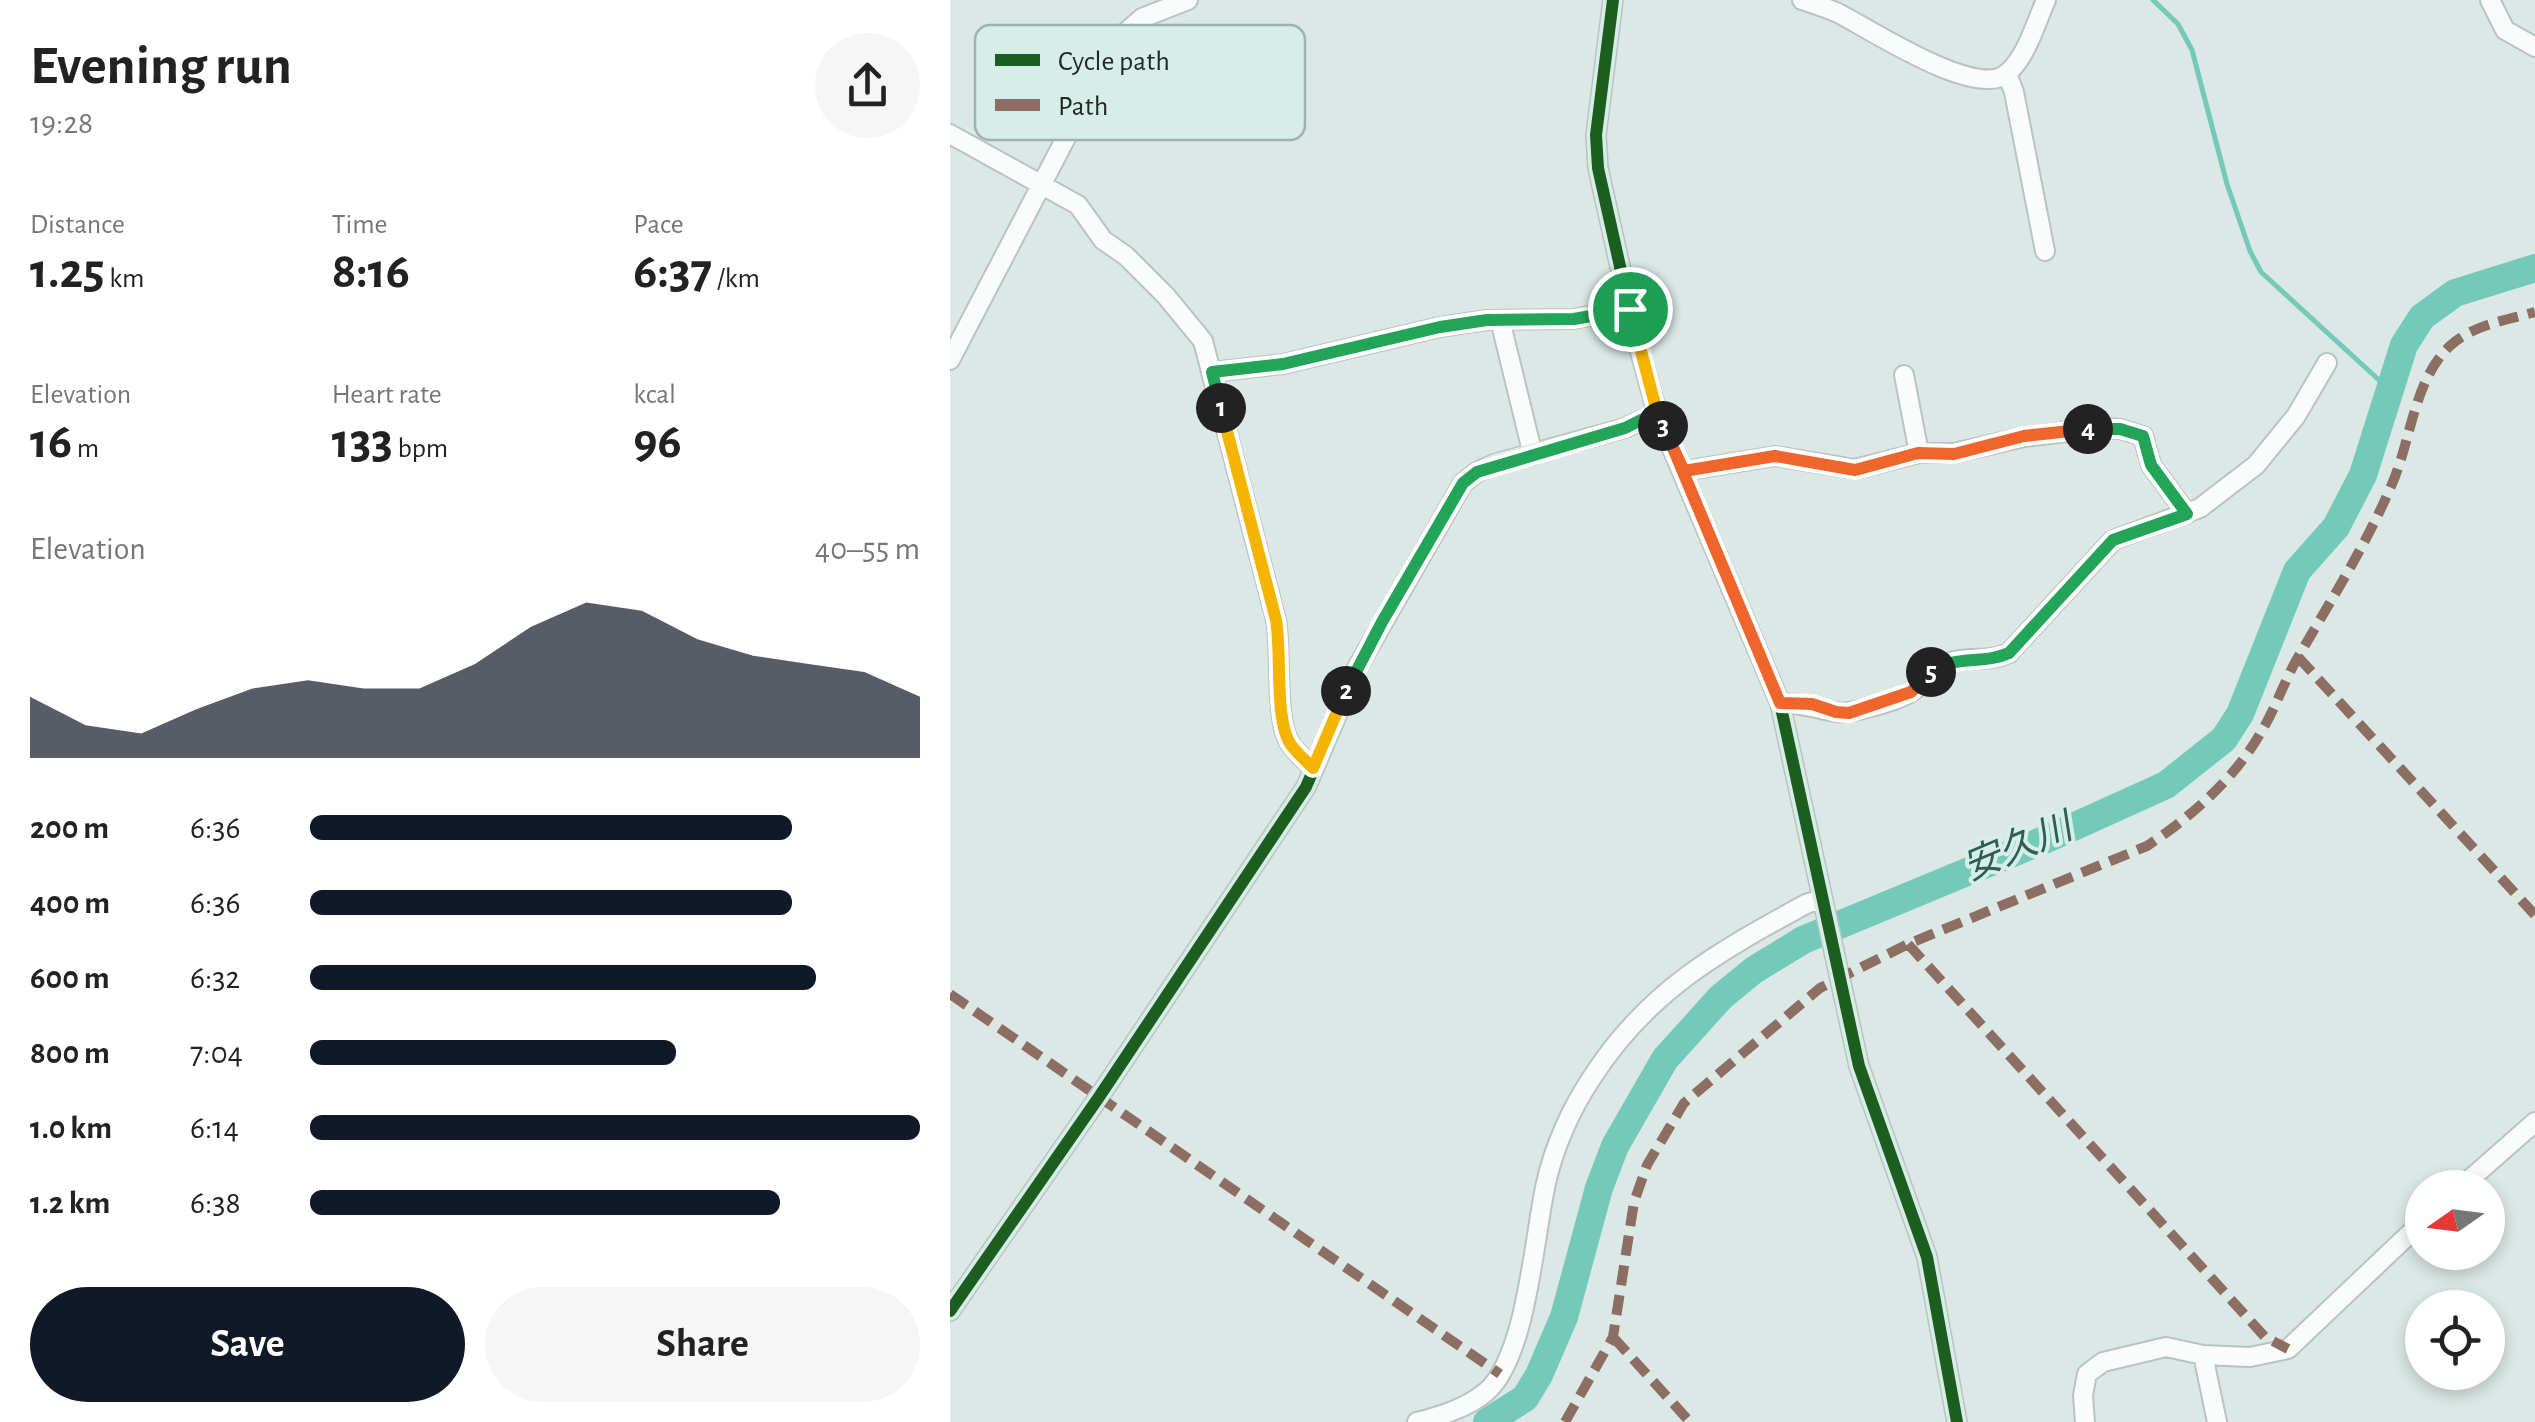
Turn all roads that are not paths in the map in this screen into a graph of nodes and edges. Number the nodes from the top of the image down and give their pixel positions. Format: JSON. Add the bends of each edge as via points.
{"nodes":[{"id":1,"x":1188,"y":0,"type":"edge"},
{"id":2,"x":1613,"y":0,"type":"edge"},
{"id":3,"x":1802,"y":0,"type":"edge"},
{"id":4,"x":2046,"y":0,"type":"edge"},
{"id":5,"x":2490,"y":0,"type":"edge"},
{"id":6,"x":1134,"y":25,"type":"edge"},
{"id":7,"x":2535,"y":47,"type":"edge"},
{"id":8,"x":2007,"y":74,"type":"junction"},
{"id":9,"x":950,"y":134,"type":"edge"},
{"id":10,"x":1065,"y":140,"type":"edge"},
{"id":11,"x":1043,"y":183,"type":"junction"},
{"id":12,"x":2045,"y":251,"type":"dead end"},
{"id":13,"x":1630,"y":309,"type":"junction"},
{"id":14,"x":1500,"y":320,"type":"junction"},
{"id":15,"x":950,"y":360,"type":"edge"},
{"id":16,"x":2327,"y":364,"type":"dead end"},
{"id":17,"x":1212,"y":372,"type":"junction"},
{"id":18,"x":1904,"y":375,"type":"dead end"},
{"id":19,"x":1657,"y":412,"type":"junction"},
{"id":20,"x":1918,"y":453,"type":"junction"},
{"id":21,"x":1532,"y":455,"type":"junction"},
{"id":22,"x":1684,"y":471,"type":"junction"},
{"id":23,"x":2187,"y":514,"type":"junction"},
{"id":24,"x":1780,"y":703,"type":"junction"},
{"id":25,"x":1313,"y":768,"type":"junction"},
{"id":26,"x":1822,"y":899,"type":"junction"},
{"id":27,"x":2535,"y":1122,"type":"edge"},
{"id":28,"x":2480,"y":1170,"type":"edge"},
{"id":29,"x":2405,"y":1238,"type":"edge"},
{"id":30,"x":950,"y":1311,"type":"edge"},
{"id":31,"x":2203,"y":1355,"type":"junction"},
{"id":32,"x":1417,"y":1422,"type":"edge"},
{"id":33,"x":1957,"y":1422,"type":"edge"},
{"id":34,"x":2085,"y":1422,"type":"edge"},
{"id":35,"x":2217,"y":1422,"type":"edge"}],
"edges":[{"from":1,"to":6,"type":"street"},
{"from":2,"to":13,"type":"street","via":[[1596,134]]},
{"from":3,"to":8,"type":"street","via":[[1838,13],[1902,52],[1974,78]]},
{"from":4,"to":8,"type":"street"},
{"from":5,"to":7,"type":"street","via":[[2505,30]]},
{"from":8,"to":12,"type":"street"},
{"from":9,"to":11,"type":"street"},
{"from":10,"to":11,"type":"street"},
{"from":11,"to":15,"type":"street"},
{"from":11,"to":17,"type":"street","via":[[1078,204],[1103,240],[1166,296],[1203,341]]},
{"from":13,"to":14,"type":"street","via":[[1574,319]]},
{"from":13,"to":19,"type":"street"},
{"from":14,"to":17,"type":"street"},
{"from":14,"to":21,"type":"street"},
{"from":16,"to":23,"type":"street","via":[[2256,465]]},
{"from":17,"to":25,"type":"street","via":[[1276,620],[1282,725]]},
{"from":18,"to":20,"type":"street"},
{"from":19,"to":21,"type":"street"},
{"from":19,"to":22,"type":"street"},
{"from":20,"to":22,"type":"street","via":[[1855,470],[1775,456]]},
{"from":20,"to":23,"type":"street","via":[[1954,454],[2024,436],[2120,429],[2143,436],[2151,465]]},
{"from":21,"to":25,"type":"street","via":[[1494,464],[1463,483],[1357,668]]},
{"from":22,"to":24,"type":"street"},
{"from":23,"to":24,"type":"street","via":[[2113,540],[2009,653],[1953,661],[1911,692],[1849,713]]},
{"from":24,"to":26,"type":"street"},
{"from":25,"to":30,"type":"street"},
{"from":26,"to":32,"type":"street","via":[[1688,973],[1611,1052],[1556,1151],[1510,1360],[1487,1391]]},
{"from":26,"to":33,"type":"street","via":[[1859,1066],[1927,1256]]},
{"from":27,"to":28,"type":"street"},
{"from":29,"to":31,"type":"street","via":[[2288,1349],[2250,1357]]},
{"from":31,"to":34,"type":"street","via":[[2166,1347],[2102,1362],[2087,1374]]},
{"from":31,"to":35,"type":"street"}]}
